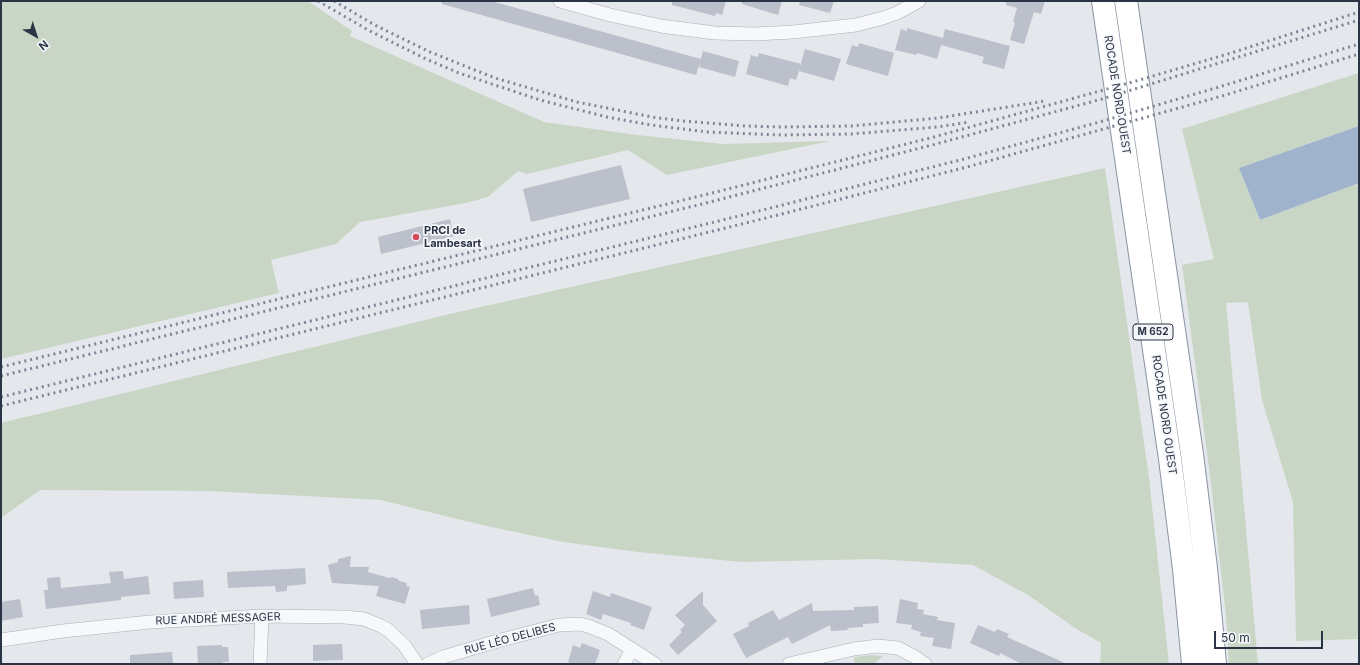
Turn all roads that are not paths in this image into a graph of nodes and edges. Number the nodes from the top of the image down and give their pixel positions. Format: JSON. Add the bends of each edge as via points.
{"nodes":[{"id":1,"x":563,"y":1,"type":"edge"},
{"id":2,"x":918,"y":1,"type":"edge"},
{"id":3,"x":1103,"y":1,"type":"edge"},
{"id":4,"x":1126,"y":1,"type":"edge"},
{"id":5,"x":262,"y":616,"type":"junction"},
{"id":6,"x":1,"y":640,"type":"edge"},
{"id":7,"x":632,"y":649,"type":"junction"},
{"id":8,"x":260,"y":664,"type":"edge"},
{"id":9,"x":417,"y":664,"type":"edge"},
{"id":10,"x":428,"y":664,"type":"edge"},
{"id":11,"x":624,"y":664,"type":"edge"},
{"id":12,"x":655,"y":664,"type":"edge"},
{"id":13,"x":789,"y":664,"type":"edge"},
{"id":14,"x":925,"y":664,"type":"edge"},
{"id":15,"x":1193,"y":664,"type":"edge"},
{"id":16,"x":1215,"y":664,"type":"edge"}],
"edges":[{"from":1,"to":2,"type":"street","via":[[661,26],[715,33],[755,34],[856,25],[897,13]]},
{"from":3,"to":15,"type":"highway","name":"ROCADE NORD OUEST","number":"M 652","via":[[1170,458]]},
{"from":4,"to":16,"type":"highway","name":"ROCADE NORD OUEST","number":"M 652","via":[[1192,454]]},
{"from":5,"to":6,"type":"street","name":"RUE ANDRÉ MESSAGER","via":[[133,623]]},
{"from":5,"to":8,"type":"street"},
{"from":5,"to":9,"type":"street","name":"RUE ANDRÉ MESSAGER","via":[[345,617],[364,620],[388,630],[404,645]]},
{"from":7,"to":10,"type":"street","name":"RUE LÉO DELIBES","via":[[608,634],[588,626],[559,625],[465,650]]},
{"from":7,"to":11,"type":"street"},
{"from":7,"to":12,"type":"street","name":"RUE LÉO DELIBES"},
{"from":13,"to":14,"type":"street","via":[[878,646],[898,648]]}]}
